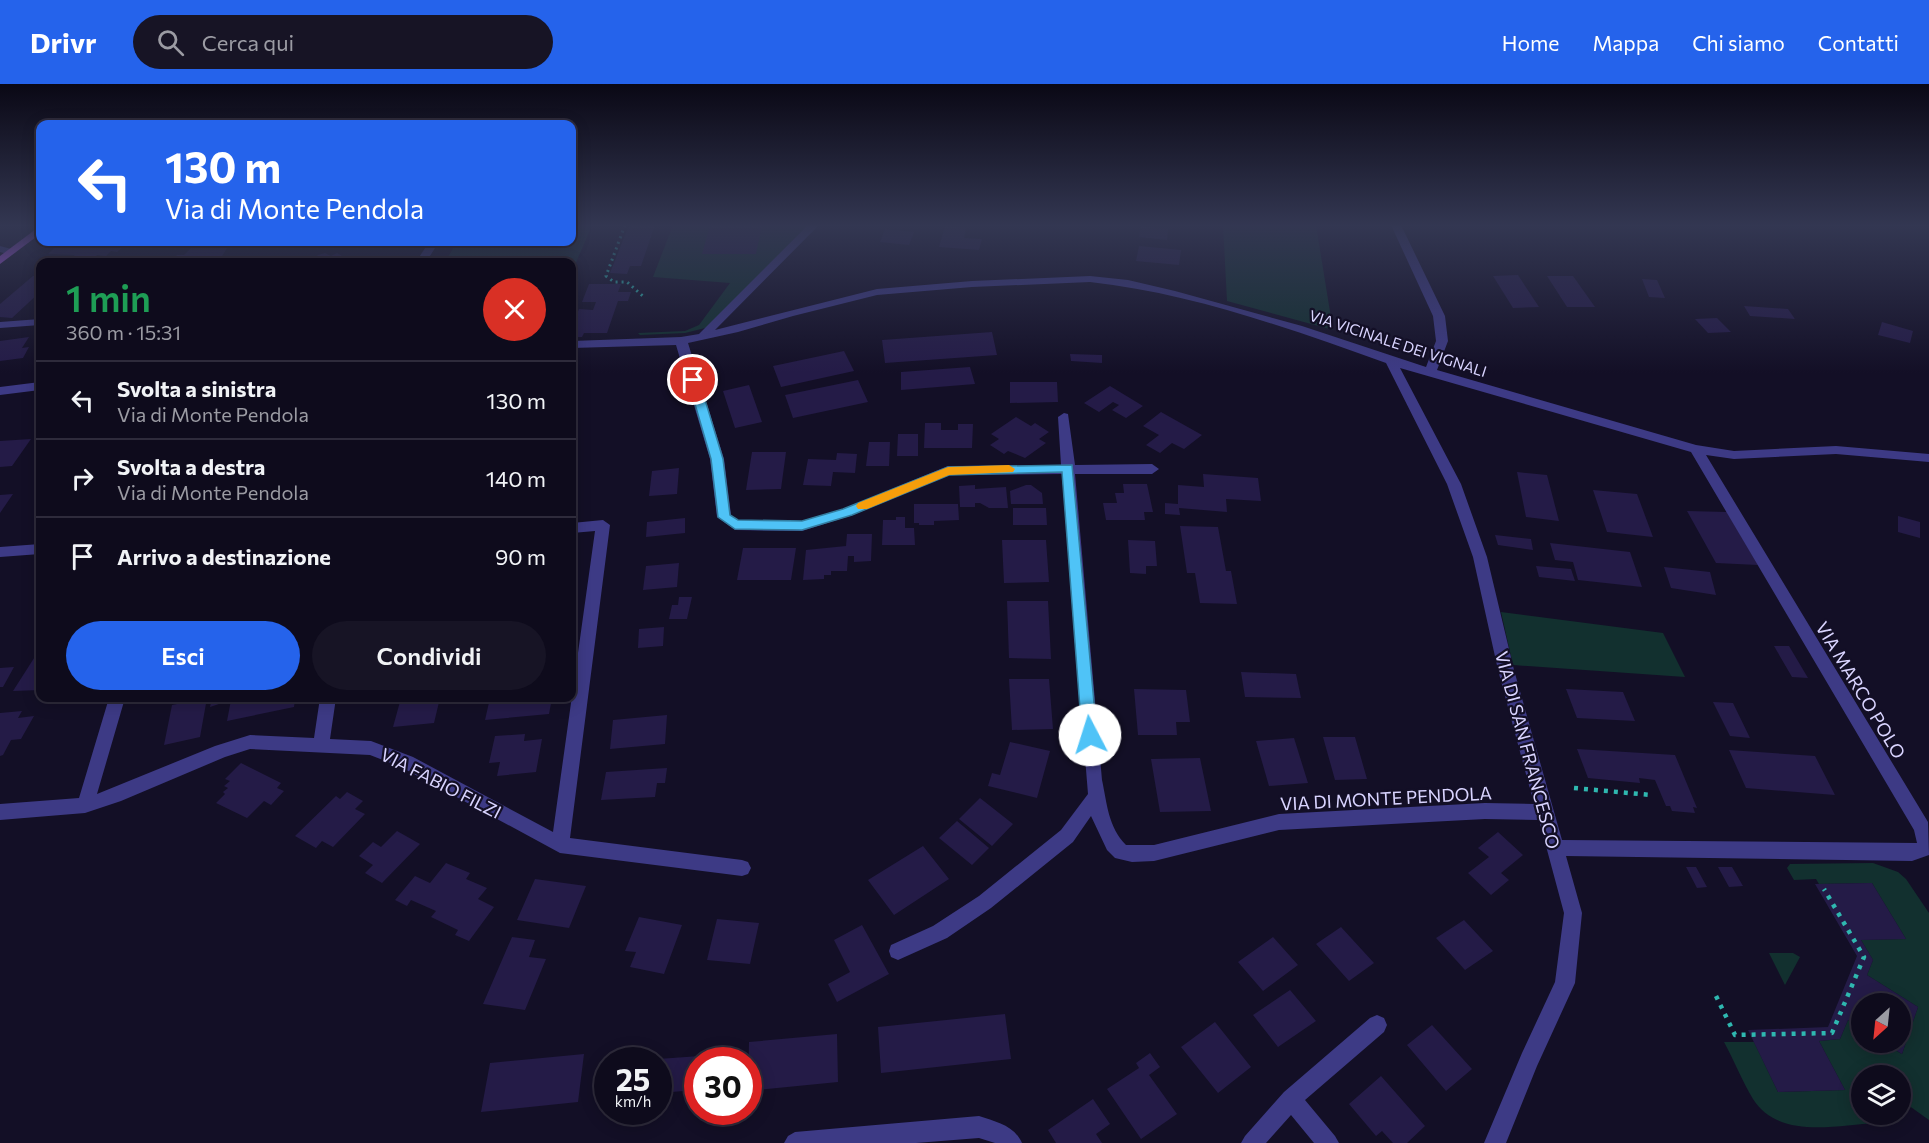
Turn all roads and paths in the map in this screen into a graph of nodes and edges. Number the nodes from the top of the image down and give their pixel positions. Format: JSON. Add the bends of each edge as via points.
{"nodes":[{"id":1,"x":607,"y":274,"type":"edge"},
{"id":2,"x":765,"y":274,"type":"edge"},
{"id":3,"x":1419,"y":274,"type":"edge"},
{"id":4,"x":644,"y":297,"type":"dead end"},
{"id":5,"x":36,"y":322,"type":"edge"},
{"id":6,"x":0,"y":325,"type":"edge"},
{"id":7,"x":703,"y":336,"type":"junction"},
{"id":8,"x":681,"y":341,"type":"junction"},
{"id":9,"x":576,"y":345,"type":"edge"},
{"id":10,"x":1391,"y":361,"type":"junction"},
{"id":11,"x":1430,"y":372,"type":"junction"},
{"id":12,"x":36,"y":386,"type":"edge"},
{"id":13,"x":0,"y":391,"type":"edge"},
{"id":14,"x":1064,"y":417,"type":"dead end"},
{"id":15,"x":1696,"y":449,"type":"junction"},
{"id":16,"x":1929,"y":458,"type":"edge"},
{"id":17,"x":1068,"y":468,"type":"junction"},
{"id":18,"x":1152,"y":469,"type":"dead end"},
{"id":19,"x":576,"y":528,"type":"edge"},
{"id":20,"x":36,"y":549,"type":"edge"},
{"id":21,"x":0,"y":552,"type":"edge"},
{"id":22,"x":116,"y":702,"type":"edge"},
{"id":23,"x":327,"y":702,"type":"edge"},
{"id":24,"x":321,"y":745,"type":"junction"},
{"id":25,"x":1574,"y":788,"type":"dead end"},
{"id":26,"x":1651,"y":795,"type":"dead end"},
{"id":27,"x":1096,"y":796,"type":"junction"},
{"id":28,"x":85,"y":806,"type":"junction"},
{"id":29,"x":0,"y":812,"type":"edge"},
{"id":30,"x":1545,"y":812,"type":"junction"},
{"id":31,"x":560,"y":845,"type":"junction"},
{"id":32,"x":1554,"y":848,"type":"junction"},
{"id":33,"x":742,"y":867,"type":"dead end"},
{"id":34,"x":1824,"y":889,"type":"dead end"},
{"id":35,"x":898,"y":951,"type":"dead end"},
{"id":36,"x":1716,"y":996,"type":"dead end"},
{"id":37,"x":1377,"y":1025,"type":"dead end"},
{"id":38,"x":1291,"y":1099,"type":"junction"},
{"id":39,"x":795,"y":1143,"type":"edge"},
{"id":40,"x":1011,"y":1143,"type":"edge"},
{"id":41,"x":1252,"y":1143,"type":"edge"},
{"id":42,"x":1328,"y":1143,"type":"edge"},
{"id":43,"x":1495,"y":1143,"type":"edge"}],
"edges":[{"from":1,"to":4,"type":"path","via":[[614,282],[627,282]]},
{"from":2,"to":7,"type":"street"},
{"from":3,"to":11,"type":"street","via":[[1438,316],[1442,341]]},
{"from":5,"to":6,"type":"street"},
{"from":7,"to":8,"type":"street","name":"VIA VICINALE DEI VIGNALI"},
{"from":7,"to":10,"type":"street","name":"VIA VICINALE DEI VIGNALI","via":[[877,292],[1090,279],[1171,293],[1298,328]]},
{"from":8,"to":9,"type":"street","name":"VIA VICINALE DEI VIGNALI"},
{"from":8,"to":17,"type":"street","via":[[717,459],[724,517],[735,525],[802,526],[848,512],[948,471]]},
{"from":10,"to":11,"type":"street","name":"VIA VICINALE DEI VIGNALI"},
{"from":10,"to":30,"type":"street","name":"VIA DI SAN FRANCESCO","via":[[1454,483],[1480,557]]},
{"from":11,"to":15,"type":"street","name":"VIA VICINALE DEI VIGNALI"},
{"from":12,"to":13,"type":"street"},
{"from":14,"to":17,"type":"street","name":"VIA DI MONTE PENDOLA"},
{"from":15,"to":16,"type":"street","name":"VIA VICINALE DEI VIGNALI","via":[[1743,455],[1836,450]]},
{"from":15,"to":32,"type":"street","name":"VIA MARCO POLO","via":[[1922,828],[1926,846],[1912,853]]},
{"from":17,"to":18,"type":"street"},
{"from":17,"to":27,"type":"street","name":"VIA DI MONTE PENDOLA"},
{"from":19,"to":31,"type":"street","via":[[603,525]]},
{"from":20,"to":21,"type":"street"},
{"from":22,"to":28,"type":"street"},
{"from":23,"to":24,"type":"street"},
{"from":24,"to":28,"type":"street","name":"VIA FABIO FILZI","via":[[250,742]]},
{"from":24,"to":31,"type":"street","name":"VIA FABIO FILZI","via":[[371,748],[407,762]]},
{"from":25,"to":26,"type":"path"},
{"from":27,"to":30,"type":"street","name":"VIA DI MONTE PENDOLA","via":[[1101,821],[1113,844],[1121,852],[1132,854],[1154,853],[1279,822],[1485,811]]},
{"from":27,"to":35,"type":"street","via":[[1067,836],[985,902],[940,932]]},
{"from":28,"to":29,"type":"street","name":"VIA FABIO FILZI"},
{"from":30,"to":32,"type":"street","name":"VIA DI SAN FRANCESCO"},
{"from":31,"to":33,"type":"street","name":"VIA FABIO FILZI"},
{"from":32,"to":43,"type":"street","name":"VIA DI SAN FRANCESCO","via":[[1573,913],[1565,982]]},
{"from":34,"to":36,"type":"path","via":[[1864,957],[1833,1033],[1735,1035]]},
{"from":37,"to":38,"type":"street"},
{"from":38,"to":41,"type":"street"},
{"from":38,"to":42,"type":"street"},
{"from":39,"to":40,"type":"street","via":[[979,1127],[1001,1134]]}]}
